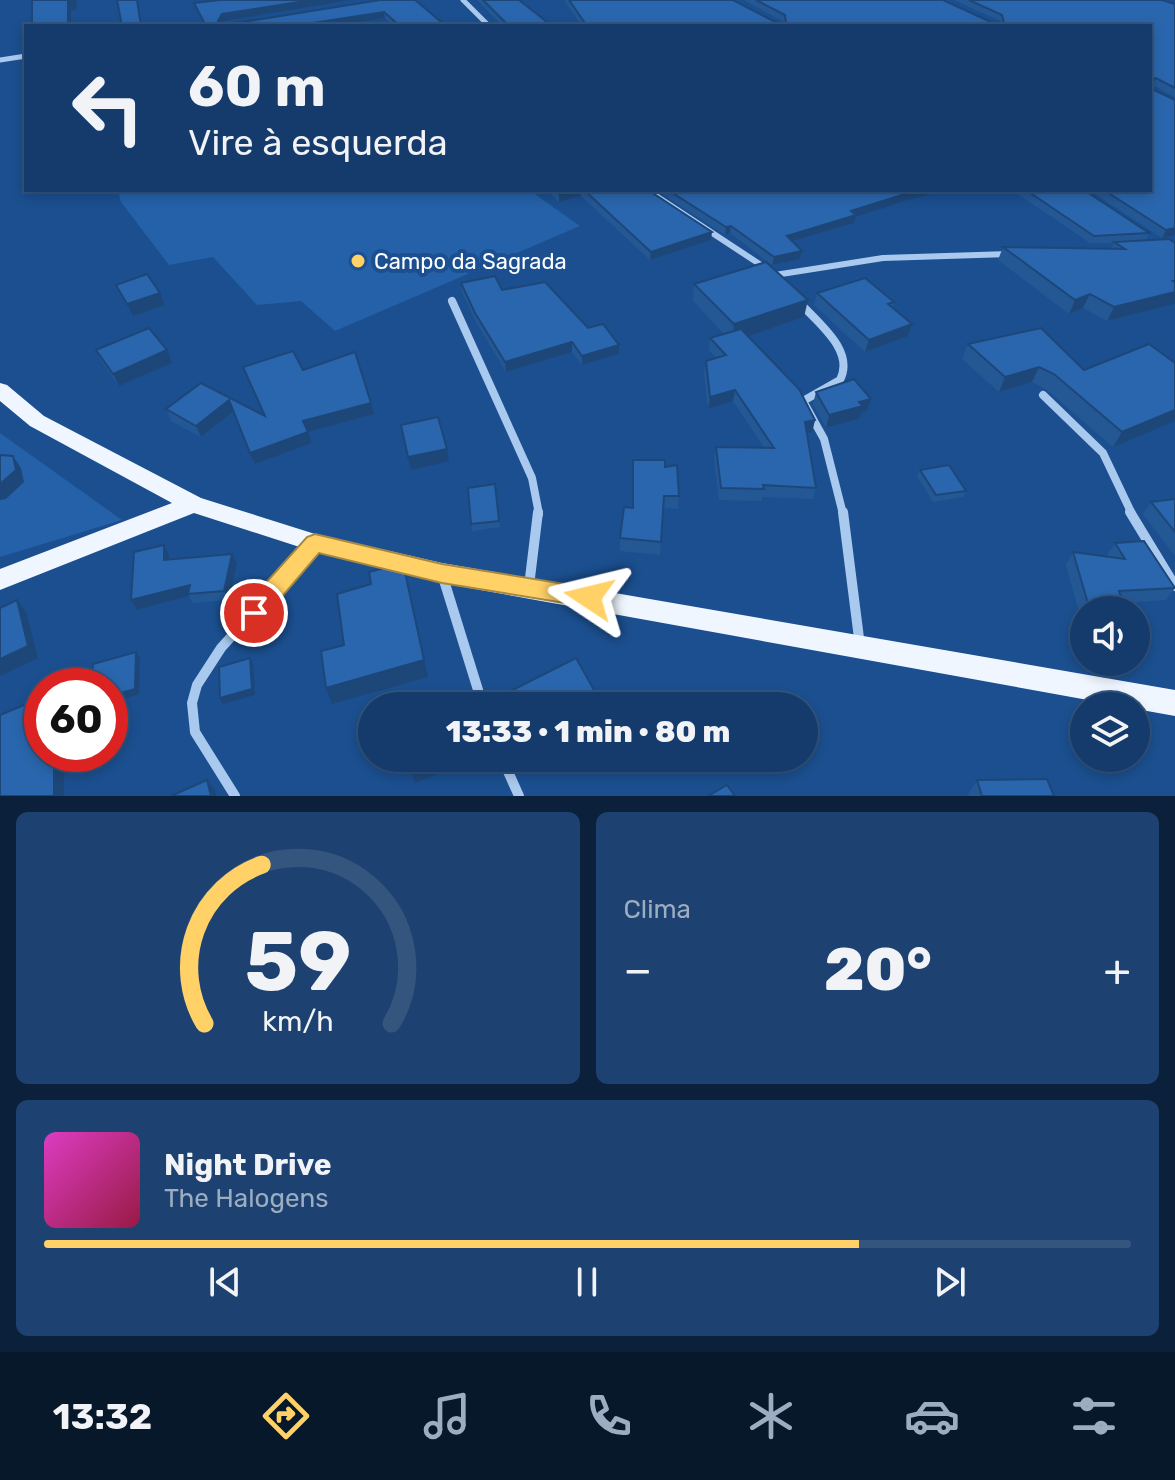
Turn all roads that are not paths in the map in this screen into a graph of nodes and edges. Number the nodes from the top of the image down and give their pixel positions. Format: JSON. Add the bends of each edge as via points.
{"nodes":[{"id":1,"x":463,"y":0,"type":"edge"},
{"id":2,"x":487,"y":24,"type":"edge"},
{"id":3,"x":24,"y":56,"type":"edge"},
{"id":4,"x":0,"y":60,"type":"edge"},
{"id":5,"x":650,"y":192,"type":"edge"},
{"id":6,"x":1023,"y":253,"type":"edge"},
{"id":7,"x":775,"y":275,"type":"junction"},
{"id":8,"x":785,"y":286,"type":"edge"},
{"id":9,"x":795,"y":297,"type":"edge"},
{"id":10,"x":452,"y":301,"type":"dead end"},
{"id":11,"x":0,"y":390,"type":"edge"},
{"id":12,"x":1043,"y":395,"type":"dead end"},
{"id":13,"x":193,"y":504,"type":"junction"},
{"id":14,"x":315,"y":543,"type":"junction"},
{"id":15,"x":442,"y":573,"type":"junction"},
{"id":16,"x":0,"y":580,"type":"edge"},
{"id":17,"x":528,"y":586,"type":"junction"},
{"id":18,"x":1175,"y":586,"type":"edge"},
{"id":19,"x":860,"y":647,"type":"junction"},
{"id":20,"x":479,"y":692,"type":"edge"},
{"id":21,"x":1175,"y":703,"type":"edge"},
{"id":22,"x":508,"y":772,"type":"edge"},
{"id":23,"x":235,"y":796,"type":"edge"},
{"id":24,"x":519,"y":796,"type":"edge"}],
"edges":[{"from":1,"to":2,"type":"street"},
{"from":3,"to":4,"type":"street"},
{"from":5,"to":7,"type":"street"},
{"from":6,"to":7,"type":"street","via":[[883,258]]},
{"from":7,"to":8,"type":"street"},
{"from":9,"to":19,"type":"street","via":[[842,351],[844,361],[833,387],[803,401],[824,439],[840,492]]},
{"from":10,"to":17,"type":"street","via":[[532,478],[540,520]]},
{"from":11,"to":13,"type":"main road","via":[[37,421]]},
{"from":12,"to":18,"type":"street","via":[[1103,453],[1125,503]]},
{"from":13,"to":14,"type":"main road"},
{"from":13,"to":16,"type":"main road"},
{"from":14,"to":15,"type":"main road"},
{"from":14,"to":23,"type":"street","via":[[212,658],[198,685],[193,726]]},
{"from":15,"to":17,"type":"main road"},
{"from":15,"to":20,"type":"street"},
{"from":17,"to":19,"type":"main road"},
{"from":19,"to":21,"type":"main road"},
{"from":22,"to":24,"type":"street"}]}
